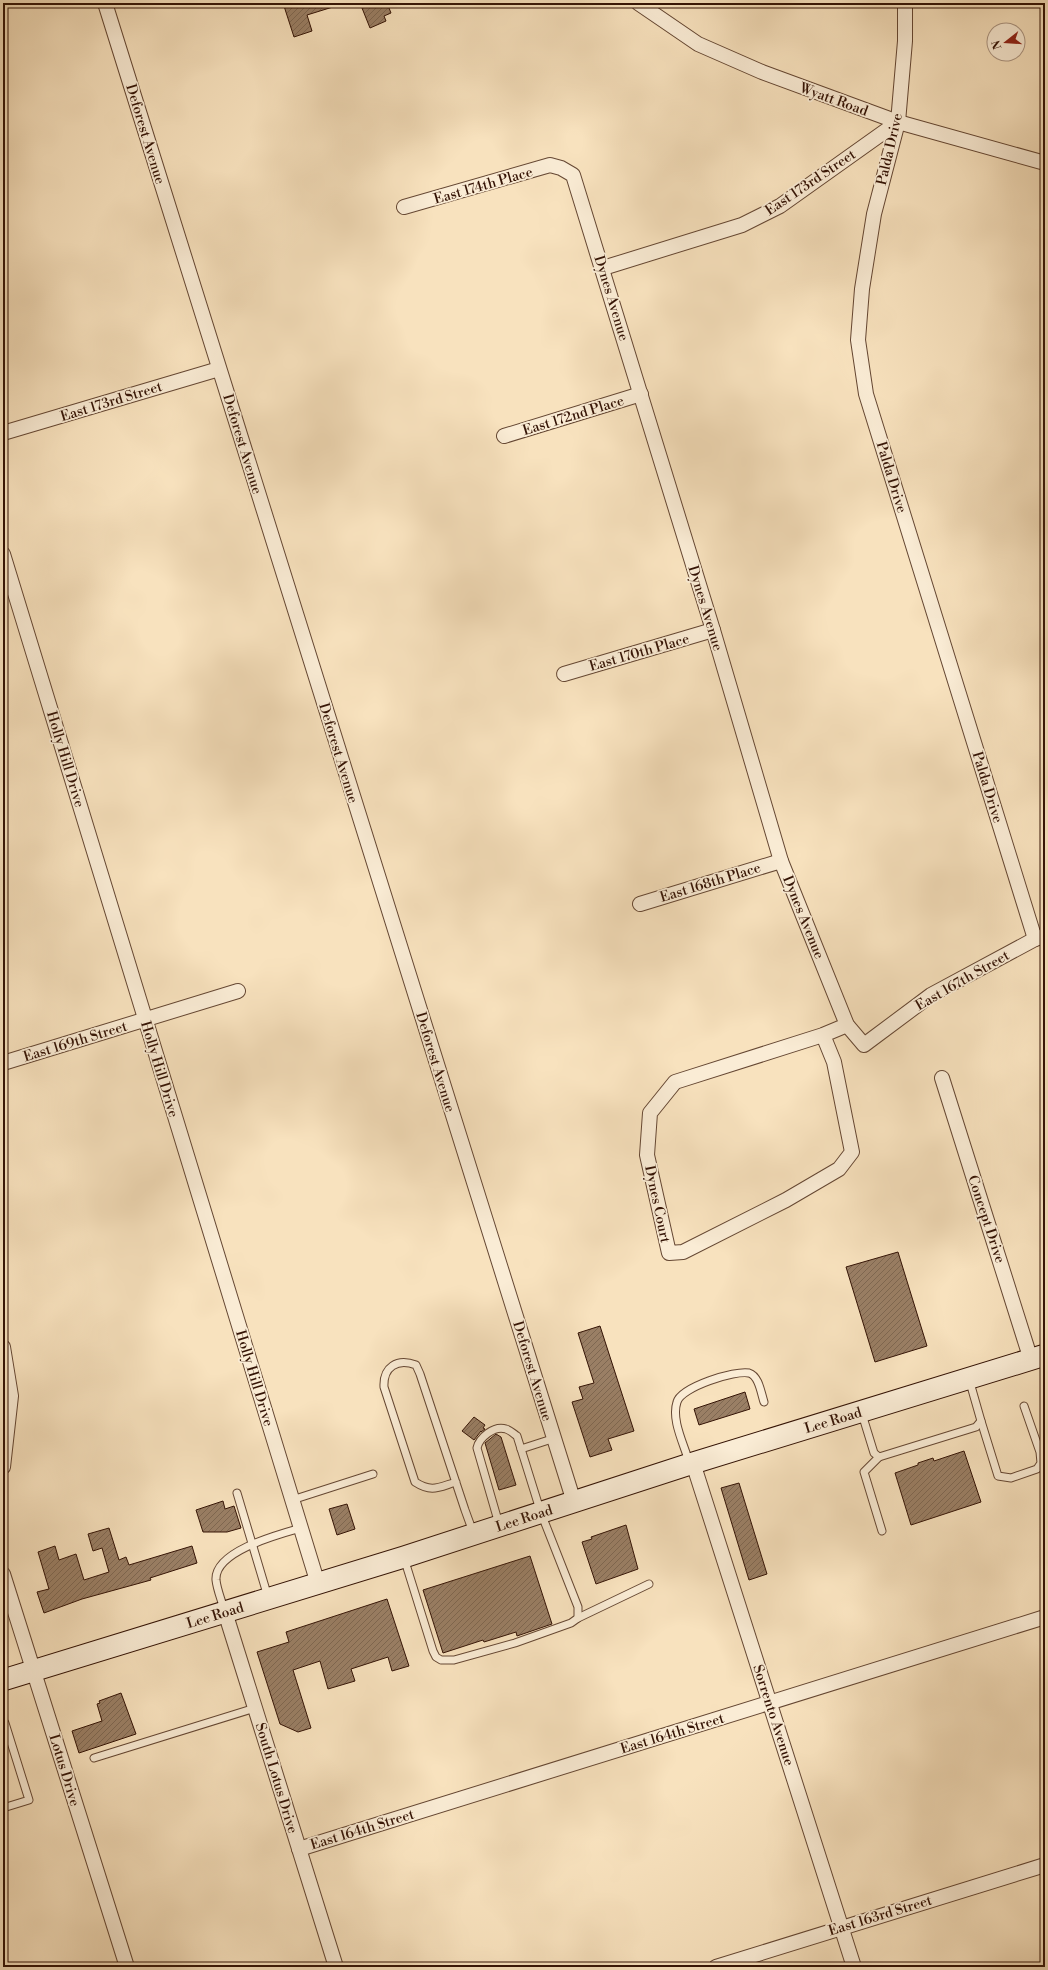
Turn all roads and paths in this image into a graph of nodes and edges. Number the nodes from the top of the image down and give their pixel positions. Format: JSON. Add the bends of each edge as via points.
{"nodes":[{"id":1,"x":105,"y":3,"type":"edge"},
{"id":2,"x":638,"y":3,"type":"edge"},
{"id":3,"x":905,"y":3,"type":"edge"},
{"id":4,"x":898,"y":122,"type":"junction"},
{"id":5,"x":1045,"y":163,"type":"edge"},
{"id":6,"x":561,"y":168,"type":"joint"},
{"id":7,"x":404,"y":207,"type":"dead end"},
{"id":8,"x":602,"y":268,"type":"junction"},
{"id":9,"x":219,"y":369,"type":"junction"},
{"id":10,"x":641,"y":394,"type":"junction"},
{"id":11,"x":3,"y":433,"type":"edge"},
{"id":12,"x":504,"y":436,"type":"dead end"},
{"id":13,"x":3,"y":554,"type":"edge"},
{"id":14,"x":713,"y":630,"type":"junction"},
{"id":15,"x":564,"y":674,"type":"dead end"},
{"id":16,"x":781,"y":861,"type":"junction"},
{"id":17,"x":640,"y":904,"type":"dead end"},
{"id":18,"x":1040,"y":938,"type":"edge"},
{"id":19,"x":238,"y":991,"type":"dead end"},
{"id":20,"x":145,"y":1019,"type":"junction"},
{"id":21,"x":847,"y":1025,"type":"junction"},
{"id":22,"x":824,"y":1035,"type":"junction"},
{"id":23,"x":864,"y":1045,"type":"joint"},
{"id":24,"x":3,"y":1063,"type":"edge"},
{"id":25,"x":942,"y":1078,"type":"dead end"},
{"id":26,"x":3,"y":1347,"type":"edge"},
{"id":27,"x":1038,"y":1358,"type":"edge"},
{"id":28,"x":969,"y":1379,"type":"junction"},
{"id":29,"x":764,"y":1402,"type":"dead end"},
{"id":30,"x":1024,"y":1406,"type":"dead end"},
{"id":31,"x":861,"y":1412,"type":"junction"},
{"id":32,"x":981,"y":1421,"type":"junction"},
{"id":33,"x":555,"y":1438,"type":"junction"},
{"id":34,"x":522,"y":1449,"type":"junction"},
{"id":35,"x":879,"y":1456,"type":"junction"},
{"id":36,"x":691,"y":1463,"type":"junction"},
{"id":37,"x":3,"y":1467,"type":"edge"},
{"id":38,"x":373,"y":1474,"type":"dead end"},
{"id":39,"x":456,"y":1482,"type":"junction"},
{"id":40,"x":237,"y":1493,"type":"dead end"},
{"id":41,"x":292,"y":1500,"type":"junction"},
{"id":42,"x":574,"y":1502,"type":"junction"},
{"id":43,"x":541,"y":1513,"type":"junction"},
{"id":44,"x":500,"y":1526,"type":"junction"},
{"id":45,"x":301,"y":1528,"type":"junction"},
{"id":46,"x":882,"y":1531,"type":"dead end"},
{"id":47,"x":474,"y":1534,"type":"junction"},
{"id":48,"x":251,"y":1544,"type":"junction"},
{"id":49,"x":404,"y":1557,"type":"junction"},
{"id":50,"x":3,"y":1574,"type":"edge"},
{"id":51,"x":318,"y":1584,"type":"junction"},
{"id":52,"x":649,"y":1584,"type":"dead end"},
{"id":53,"x":268,"y":1599,"type":"junction"},
{"id":54,"x":225,"y":1612,"type":"junction"},
{"id":55,"x":1045,"y":1617,"type":"edge"},
{"id":56,"x":578,"y":1618,"type":"junction"},
{"id":57,"x":34,"y":1670,"type":"junction"},
{"id":58,"x":3,"y":1680,"type":"edge"},
{"id":59,"x":771,"y":1703,"type":"junction"},
{"id":60,"x":255,"y":1708,"type":"junction"},
{"id":61,"x":3,"y":1723,"type":"edge"},
{"id":62,"x":94,"y":1758,"type":"dead end"},
{"id":63,"x":3,"y":1808,"type":"edge"},
{"id":64,"x":299,"y":1849,"type":"junction"},
{"id":65,"x":1045,"y":1865,"type":"edge"},
{"id":66,"x":841,"y":1927,"type":"junction"},
{"id":67,"x":127,"y":1967,"type":"edge"},
{"id":68,"x":336,"y":1967,"type":"edge"},
{"id":69,"x":716,"y":1967,"type":"edge"},
{"id":70,"x":854,"y":1967,"type":"edge"}],
"edges":[{"from":1,"to":9,"type":"street","name":"Deforest Avenue"},
{"from":2,"to":4,"type":"street","name":"Wyatt Road","via":[[698,44],[762,72]]},
{"from":3,"to":4,"type":"street","name":"Palda Drive","via":[[905,41]]},
{"from":4,"to":5,"type":"street","name":"Wyatt Road"},
{"from":4,"to":8,"type":"street","name":"East 173rd Street","via":[[780,206],[742,225]]},
{"from":4,"to":18,"type":"street","name":"Palda Drive","via":[[874,214],[862,289],[858,340],[866,394]]},
{"from":6,"to":7,"type":"street","name":"East 174th Place","via":[[550,166]]},
{"from":6,"to":8,"type":"street","name":"Dynes Avenue","via":[[573,175]]},
{"from":8,"to":10,"type":"street","name":"Dynes Avenue"},
{"from":9,"to":11,"type":"street","name":"East 173rd Street"},
{"from":9,"to":33,"type":"street","name":"Deforest Avenue"},
{"from":10,"to":12,"type":"street","name":"East 172nd Place"},
{"from":10,"to":14,"type":"street","name":"Dynes Avenue"},
{"from":13,"to":20,"type":"street","name":"Holly Hill Drive"},
{"from":14,"to":15,"type":"street","name":"East 170th Place"},
{"from":14,"to":16,"type":"street","name":"Dynes Avenue"},
{"from":16,"to":17,"type":"street","name":"East 168th Place"},
{"from":16,"to":21,"type":"street","name":"Dynes Avenue"},
{"from":18,"to":23,"type":"street","name":"East 167th Street","via":[[930,995]]},
{"from":19,"to":20,"type":"street","name":"East 169th Street"},
{"from":20,"to":24,"type":"street","name":"East 169th Street"},
{"from":20,"to":41,"type":"street","name":"Holly Hill Drive"},
{"from":21,"to":22,"type":"street","name":"Dynes Court"},
{"from":21,"to":23,"type":"street","name":"Dynes Avenue"},
{"from":22,"to":22,"type":"street","name":"Dynes Court","via":[[675,1082],[650,1113],[647,1155],[669,1253],[683,1252],[786,1200],[839,1169],[852,1152],[834,1062]]},
{"from":25,"to":27,"type":"street","name":"Concept Drive"},
{"from":26,"to":37,"type":"street","via":[[11,1396]]},
{"from":27,"to":28,"type":"main road","name":"Lee Road"},
{"from":28,"to":31,"type":"main road","name":"Lee Road"},
{"from":28,"to":32,"type":"lane"},
{"from":29,"to":36,"type":"lane","via":[[757,1379],[749,1373],[737,1373],[693,1386],[683,1393],[677,1400],[676,1420]]},
{"from":30,"to":32,"type":"lane","via":[[1040,1452],[1041,1463],[1037,1469],[1011,1478],[998,1476]]},
{"from":31,"to":35,"type":"lane","via":[[874,1453]]},
{"from":31,"to":36,"type":"main road","name":"Lee Road"},
{"from":32,"to":35,"type":"lane","via":[[976,1427]]},
{"from":33,"to":34,"type":"lane"},
{"from":33,"to":42,"type":"street","name":"Deforest Avenue"},
{"from":34,"to":43,"type":"lane"},
{"from":34,"to":44,"type":"lane","via":[[518,1436],[505,1428],[496,1429],[483,1436],[477,1448]]},
{"from":35,"to":46,"type":"lane","via":[[864,1472]]},
{"from":36,"to":42,"type":"main road","name":"Lee Road"},
{"from":36,"to":59,"type":"street","name":"Sorrento Avenue"},
{"from":38,"to":41,"type":"lane"},
{"from":39,"to":39,"type":"lane","via":[[416,1365],[407,1362],[388,1369],[384,1376],[384,1387],[415,1482],[433,1489]]},
{"from":39,"to":47,"type":"lane"},
{"from":40,"to":48,"type":"lane"},
{"from":41,"to":45,"type":"street","name":"Holly Hill Drive"},
{"from":42,"to":43,"type":"main road","name":"Lee Road"},
{"from":43,"to":44,"type":"main road","name":"Lee Road"},
{"from":43,"to":56,"type":"lane","via":[[578,1607]]},
{"from":44,"to":47,"type":"main road","name":"Lee Road"},
{"from":45,"to":48,"type":"lane"},
{"from":45,"to":51,"type":"street","name":"Holly Hill Drive"},
{"from":47,"to":49,"type":"main road","name":"Lee Road"},
{"from":48,"to":53,"type":"lane"},
{"from":48,"to":54,"type":"lane","via":[[228,1557],[218,1572],[216,1579]]},
{"from":49,"to":51,"type":"main road","name":"Lee Road"},
{"from":49,"to":56,"type":"lane","via":[[433,1651],[441,1660],[454,1660],[515,1643],[571,1623]]},
{"from":50,"to":57,"type":"street","name":"Lotus Drive"},
{"from":51,"to":53,"type":"main road","name":"Lee Road"},
{"from":52,"to":56,"type":"lane"},
{"from":53,"to":54,"type":"main road","name":"Lee Road"},
{"from":54,"to":57,"type":"main road","name":"Lee Road"},
{"from":54,"to":60,"type":"street","name":"South Lotus Drive"},
{"from":55,"to":59,"type":"street","name":"East 164th Street"},
{"from":57,"to":58,"type":"main road","name":"Lee Road"},
{"from":57,"to":67,"type":"street","name":"Lotus Drive"},
{"from":59,"to":64,"type":"street","name":"East 164th Street"},
{"from":59,"to":66,"type":"street","name":"Sorrento Avenue"},
{"from":60,"to":62,"type":"lane"},
{"from":60,"to":64,"type":"street","name":"South Lotus Drive"},
{"from":61,"to":63,"type":"lane","via":[[29,1800]]},
{"from":64,"to":68,"type":"street","name":"South Lotus Drive"},
{"from":65,"to":66,"type":"street","name":"East 163rd Street"},
{"from":66,"to":69,"type":"street","name":"East 163rd Street"},
{"from":66,"to":70,"type":"street","name":"Sorrento Avenue"}]}
